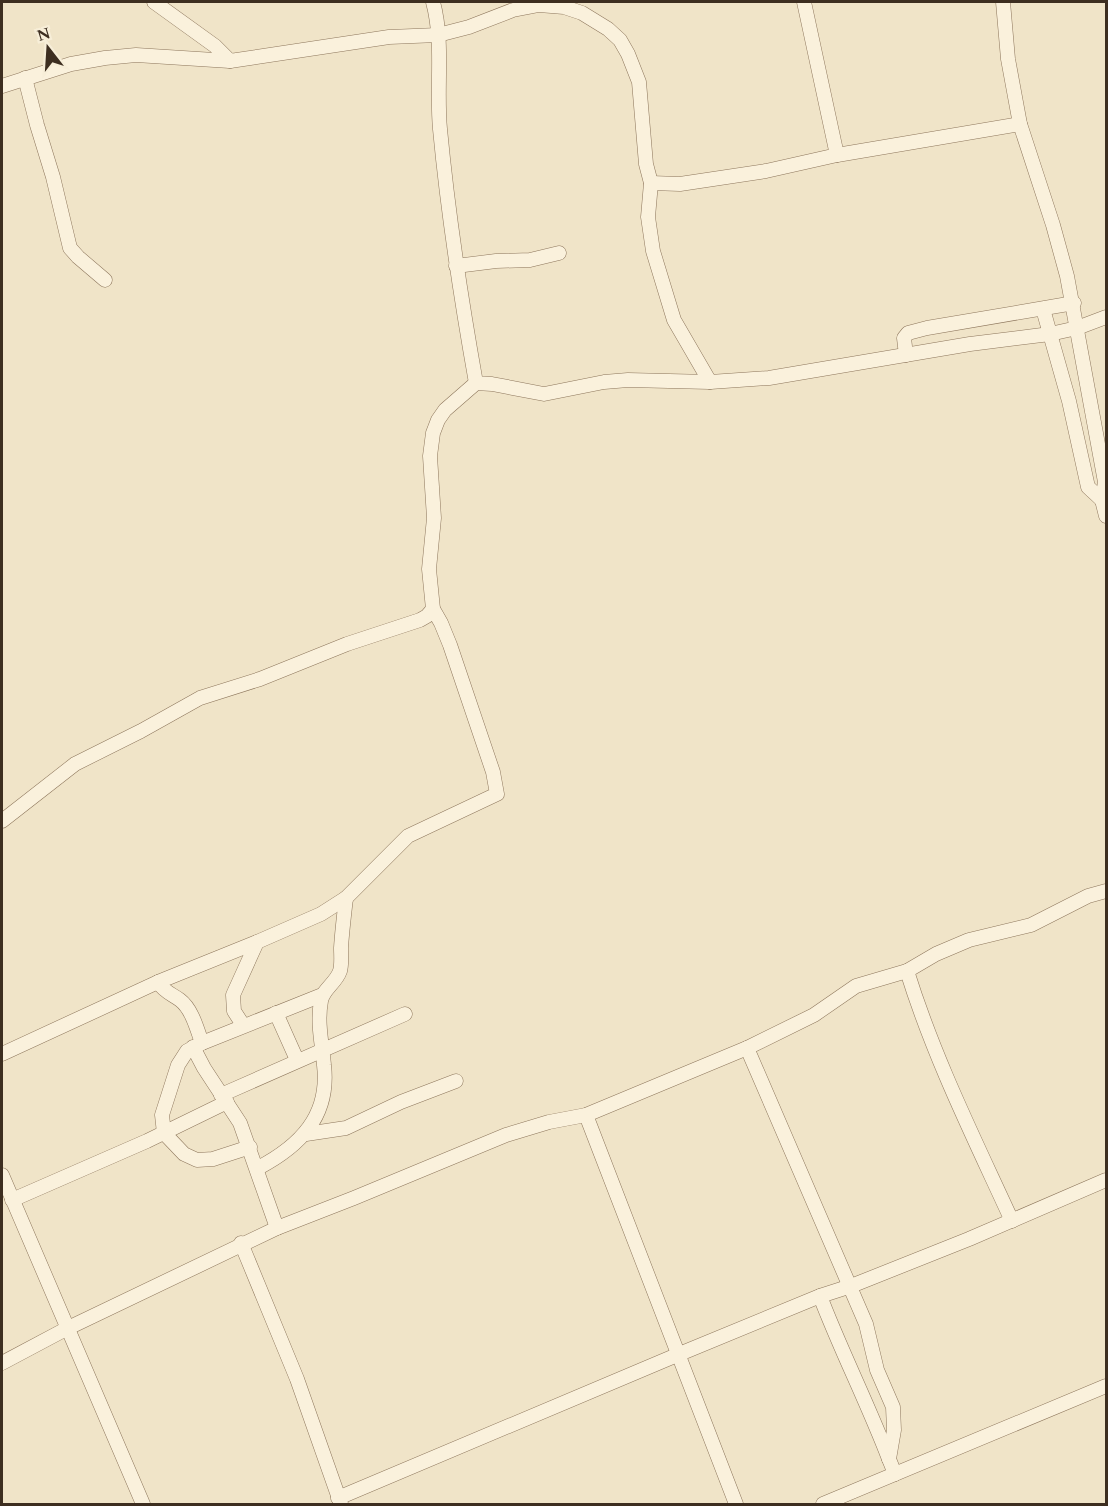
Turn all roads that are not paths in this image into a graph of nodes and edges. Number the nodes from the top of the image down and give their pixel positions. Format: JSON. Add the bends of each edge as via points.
{"nodes":[{"id":1,"x":154,"y":2,"type":"edge"},
{"id":2,"x":433,"y":2,"type":"edge"},
{"id":3,"x":583,"y":2,"type":"edge"},
{"id":4,"x":804,"y":2,"type":"edge"},
{"id":5,"x":1003,"y":2,"type":"edge"},
{"id":6,"x":514,"y":6,"type":"edge"},
{"id":7,"x":564,"y":7,"type":"junction"},
{"id":8,"x":438,"y":35,"type":"junction"},
{"id":9,"x":230,"y":61,"type":"junction"},
{"id":10,"x":25,"y":78,"type":"junction"},
{"id":11,"x":2,"y":86,"type":"edge"},
{"id":12,"x":1020,"y":124,"type":"junction"},
{"id":13,"x":837,"y":155,"type":"junction"},
{"id":14,"x":651,"y":183,"type":"junction"},
{"id":15,"x":559,"y":253,"type":"dead end"},
{"id":16,"x":456,"y":266,"type":"junction"},
{"id":17,"x":105,"y":280,"type":"dead end"},
{"id":18,"x":1074,"y":303,"type":"junction"},
{"id":19,"x":1043,"y":309,"type":"junction"},
{"id":20,"x":1107,"y":317,"type":"edge"},
{"id":21,"x":964,"y":321,"type":"junction"},
{"id":22,"x":1077,"y":328,"type":"junction"},
{"id":23,"x":1050,"y":334,"type":"junction"},
{"id":24,"x":970,"y":344,"type":"junction"},
{"id":25,"x":906,"y":355,"type":"junction"},
{"id":26,"x":710,"y":382,"type":"junction"},
{"id":27,"x":476,"y":383,"type":"junction"},
{"id":28,"x":1102,"y":500,"type":"junction"},
{"id":29,"x":1107,"y":516,"type":"edge"},
{"id":30,"x":433,"y":609,"type":"junction"},
{"id":31,"x":2,"y":821,"type":"edge"},
{"id":32,"x":1107,"y":891,"type":"edge"},
{"id":33,"x":346,"y":898,"type":"junction"},
{"id":34,"x":257,"y":942,"type":"junction"},
{"id":35,"x":907,"y":970,"type":"junction"},
{"id":36,"x":158,"y":982,"type":"junction"},
{"id":37,"x":322,"y":995,"type":"junction"},
{"id":38,"x":276,"y":1012,"type":"junction"},
{"id":39,"x":405,"y":1014,"type":"dead end"},
{"id":40,"x":243,"y":1025,"type":"junction"},
{"id":41,"x":198,"y":1045,"type":"junction"},
{"id":42,"x":747,"y":1048,"type":"junction"},
{"id":43,"x":322,"y":1051,"type":"junction"},
{"id":44,"x":2,"y":1054,"type":"edge"},
{"id":45,"x":297,"y":1060,"type":"junction"},
{"id":46,"x":456,"y":1082,"type":"dead end"},
{"id":47,"x":224,"y":1099,"type":"junction"},
{"id":48,"x":586,"y":1115,"type":"junction"},
{"id":49,"x":164,"y":1133,"type":"junction"},
{"id":50,"x":306,"y":1134,"type":"junction"},
{"id":51,"x":250,"y":1147,"type":"junction"},
{"id":52,"x":258,"y":1168,"type":"junction"},
{"id":53,"x":2,"y":1175,"type":"edge"},
{"id":54,"x":1107,"y":1180,"type":"edge"},
{"id":55,"x":12,"y":1200,"type":"junction"},
{"id":56,"x":1012,"y":1221,"type":"junction"},
{"id":57,"x":277,"y":1228,"type":"junction"},
{"id":58,"x":241,"y":1244,"type":"junction"},
{"id":59,"x":851,"y":1286,"type":"junction"},
{"id":60,"x":820,"y":1296,"type":"junction"},
{"id":61,"x":66,"y":1329,"type":"junction"},
{"id":62,"x":677,"y":1355,"type":"junction"},
{"id":63,"x":2,"y":1363,"type":"edge"},
{"id":64,"x":877,"y":1370,"type":"junction"},
{"id":65,"x":1107,"y":1386,"type":"edge"},
{"id":66,"x":861,"y":1390,"type":"junction"},
{"id":67,"x":889,"y":1459,"type":"junction"},
{"id":68,"x":895,"y":1474,"type":"junction"},
{"id":69,"x":856,"y":1491,"type":"junction"},
{"id":70,"x":340,"y":1501,"type":"edge"},
{"id":71,"x":143,"y":1504,"type":"edge"},
{"id":72,"x":736,"y":1504,"type":"edge"},
{"id":73,"x":823,"y":1504,"type":"edge"},
{"id":74,"x":862,"y":1504,"type":"edge"}],
"edges":[{"from":1,"to":9,"type":"street"},
{"from":2,"to":8,"type":"street"},
{"from":3,"to":7,"type":"street"},
{"from":4,"to":13,"type":"street"},
{"from":5,"to":12,"type":"street"},
{"from":6,"to":7,"type":"street"},
{"from":6,"to":8,"type":"street","via":[[469,27]]},
{"from":7,"to":14,"type":"street","via":[[608,29],[628,54],[641,92]]},
{"from":8,"to":9,"type":"street","via":[[389,38]]},
{"from":8,"to":16,"type":"street","via":[[440,128]]},
{"from":9,"to":10,"type":"street","via":[[136,55],[71,64]]},
{"from":10,"to":11,"type":"street"},
{"from":10,"to":17,"type":"street","via":[[70,248]]},
{"from":12,"to":13,"type":"street"},
{"from":12,"to":18,"type":"street"},
{"from":13,"to":14,"type":"street","via":[[680,184]]},
{"from":14,"to":26,"type":"street","via":[[648,217],[656,266],[679,330]]},
{"from":15,"to":16,"type":"street","via":[[531,260]]},
{"from":16,"to":27,"type":"street"},
{"from":18,"to":19,"type":"street"},
{"from":18,"to":22,"type":"street"},
{"from":19,"to":21,"type":"street"},
{"from":19,"to":23,"type":"street"},
{"from":20,"to":22,"type":"street"},
{"from":21,"to":24,"type":"street"},
{"from":21,"to":25,"type":"street","via":[[908,333],[904,338]]},
{"from":22,"to":23,"type":"street"},
{"from":22,"to":28,"type":"street","via":[[1105,482]]},
{"from":23,"to":24,"type":"street"},
{"from":23,"to":28,"type":"street","via":[[1088,487]]},
{"from":24,"to":25,"type":"street"},
{"from":25,"to":26,"type":"street","via":[[769,378]]},
{"from":26,"to":27,"type":"street","via":[[628,380],[544,394]]},
{"from":27,"to":30,"type":"street","via":[[445,410],[433,433],[430,456],[434,518],[429,568]]},
{"from":28,"to":29,"type":"street"},
{"from":30,"to":31,"type":"street","via":[[420,620],[200,698],[75,764]]},
{"from":30,"to":33,"type":"street","via":[[450,645],[497,794],[408,836]]},
{"from":32,"to":35,"type":"street","via":[[1082,898],[1031,926],[951,947]]},
{"from":33,"to":34,"type":"street","via":[[321,914]]},
{"from":33,"to":37,"type":"street","via":[[340,971]]},
{"from":34,"to":36,"type":"street"},
{"from":34,"to":40,"type":"street","via":[[233,994],[234,1011]]},
{"from":35,"to":42,"type":"street","via":[[856,986],[814,1015]]},
{"from":35,"to":56,"type":"street","via":[[964,1119]]},
{"from":36,"to":41,"type":"street","via":[[185,1005]]},
{"from":36,"to":44,"type":"street"},
{"from":37,"to":38,"type":"street"},
{"from":37,"to":43,"type":"street"},
{"from":38,"to":40,"type":"street"},
{"from":38,"to":45,"type":"street"},
{"from":39,"to":43,"type":"street"},
{"from":40,"to":41,"type":"street"},
{"from":41,"to":47,"type":"street"},
{"from":41,"to":49,"type":"street","via":[[187,1051],[178,1065],[162,1115]]},
{"from":42,"to":48,"type":"street"},
{"from":42,"to":59,"type":"street"},
{"from":43,"to":45,"type":"street"},
{"from":43,"to":50,"type":"street","via":[[322,1102]]},
{"from":45,"to":47,"type":"street"},
{"from":46,"to":50,"type":"street","via":[[346,1128]]},
{"from":47,"to":49,"type":"street"},
{"from":47,"to":51,"type":"street","via":[[240,1122]]},
{"from":48,"to":57,"type":"street","via":[[506,1135]]},
{"from":48,"to":62,"type":"street"},
{"from":49,"to":51,"type":"street","via":[[184,1154],[197,1160]]},
{"from":49,"to":55,"type":"street"},
{"from":50,"to":52,"type":"street"},
{"from":51,"to":52,"type":"street"},
{"from":52,"to":57,"type":"street"},
{"from":53,"to":55,"type":"street"},
{"from":54,"to":56,"type":"street"},
{"from":55,"to":61,"type":"street"},
{"from":56,"to":59,"type":"street"},
{"from":57,"to":58,"type":"street"},
{"from":58,"to":61,"type":"street"},
{"from":58,"to":70,"type":"street","via":[[297,1378]]},
{"from":59,"to":60,"type":"street"},
{"from":59,"to":64,"type":"street","via":[[866,1324]]},
{"from":60,"to":62,"type":"street"},
{"from":60,"to":66,"type":"street"},
{"from":61,"to":63,"type":"street"},
{"from":61,"to":71,"type":"street"},
{"from":62,"to":70,"type":"street"},
{"from":62,"to":72,"type":"street"},
{"from":64,"to":66,"type":"street"},
{"from":64,"to":67,"type":"street","via":[[895,1418]]},
{"from":65,"to":68,"type":"street"},
{"from":66,"to":67,"type":"street"},
{"from":67,"to":68,"type":"street"},
{"from":68,"to":69,"type":"street"},
{"from":69,"to":73,"type":"street"},
{"from":69,"to":74,"type":"street"}]}
